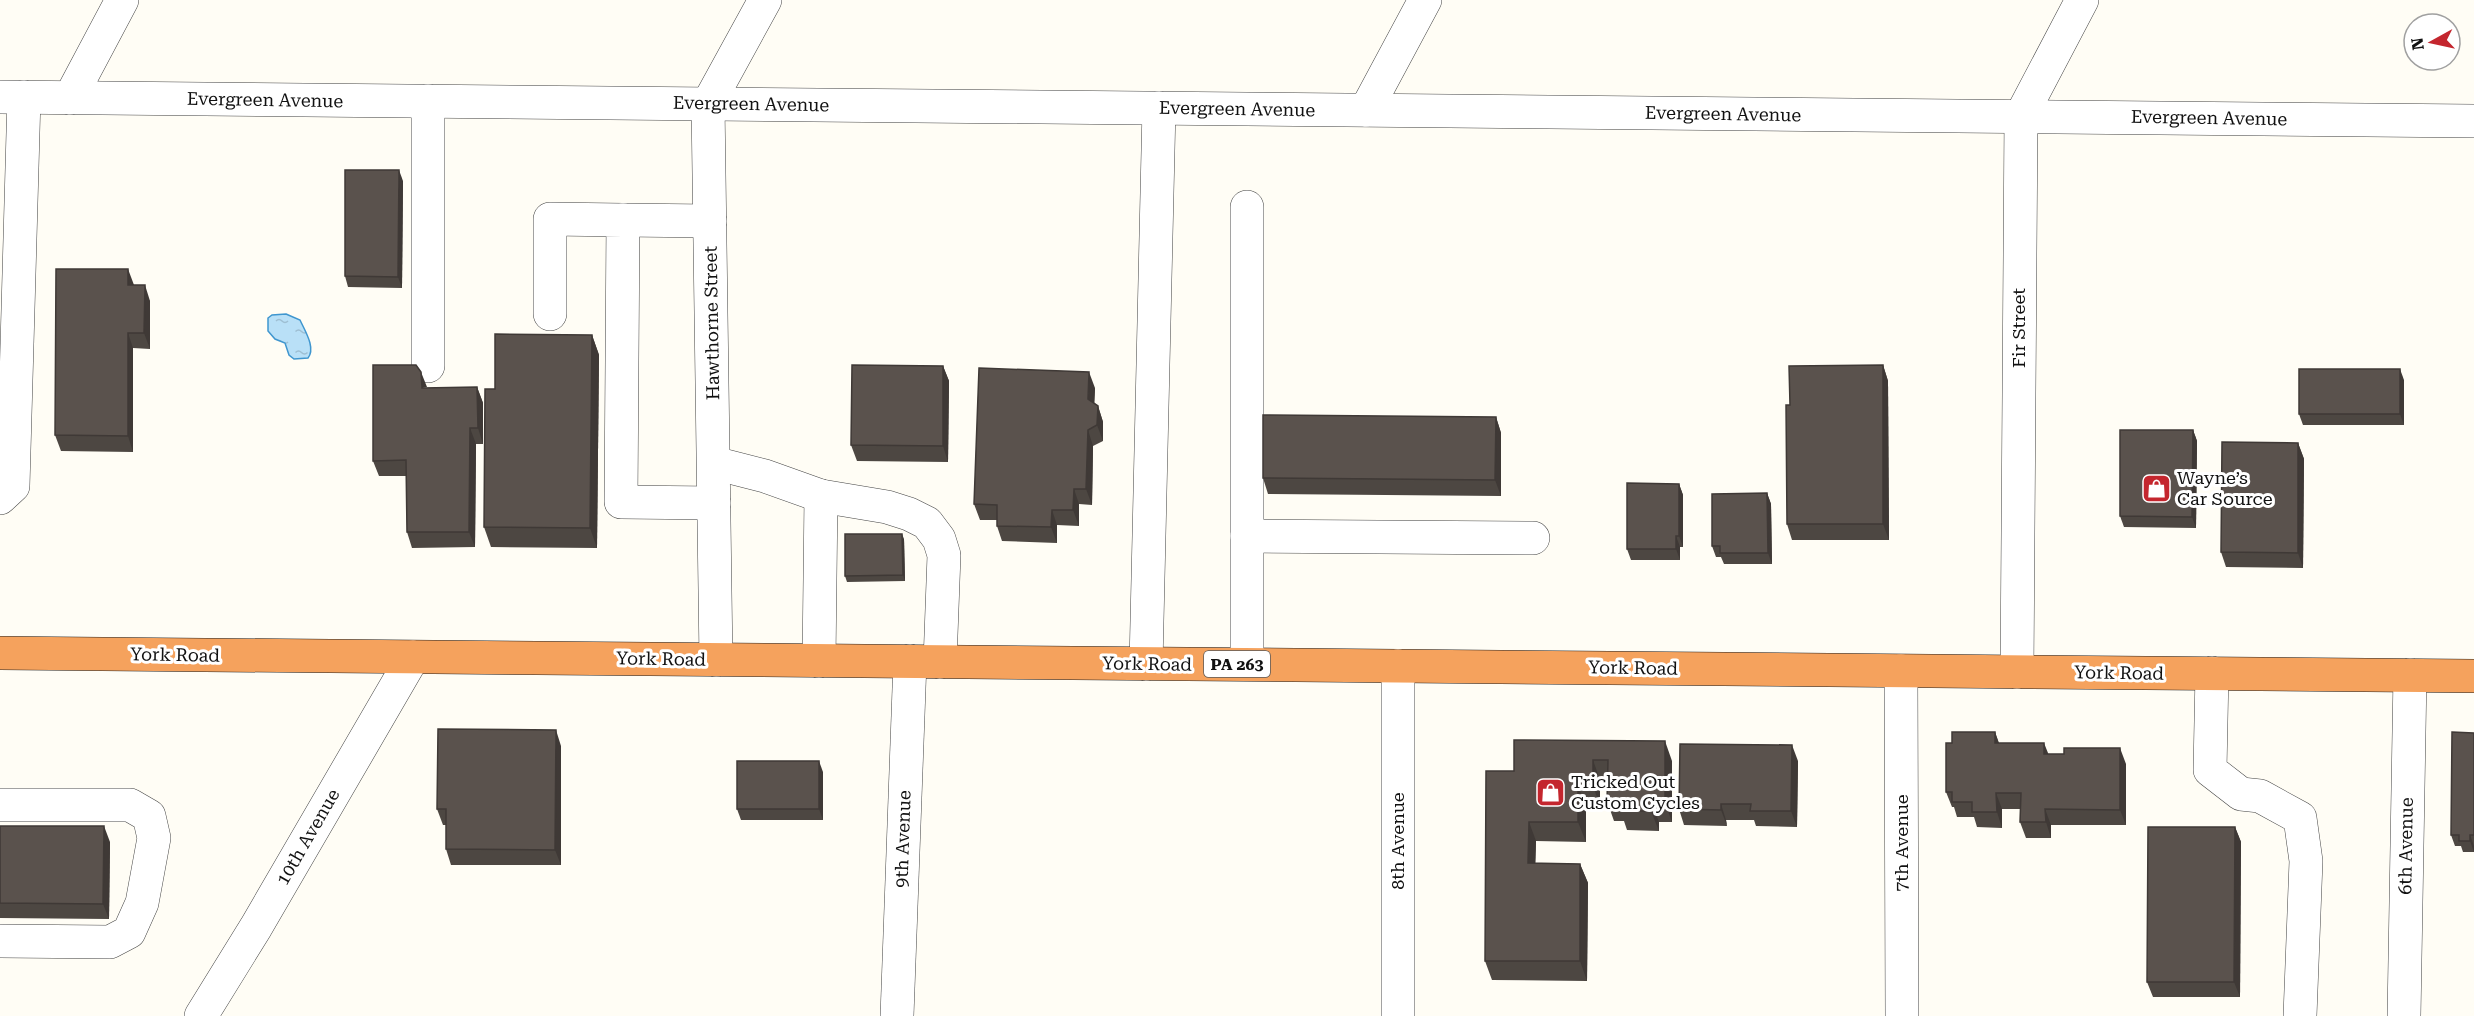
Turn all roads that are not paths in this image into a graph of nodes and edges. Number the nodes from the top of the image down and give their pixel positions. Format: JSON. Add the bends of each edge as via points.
{"nodes":[{"id":1,"x":122,"y":0,"type":"edge"},
{"id":2,"x":765,"y":0,"type":"edge"},
{"id":3,"x":1425,"y":0,"type":"edge"},
{"id":4,"x":2082,"y":0,"type":"edge"},
{"id":5,"x":12,"y":97,"type":"edge"},
{"id":6,"x":69,"y":98,"type":"junction"},
{"id":7,"x":428,"y":101,"type":"junction"},
{"id":8,"x":708,"y":104,"type":"junction"},
{"id":9,"x":1159,"y":108,"type":"junction"},
{"id":10,"x":1366,"y":110,"type":"junction"},
{"id":11,"x":2021,"y":116,"type":"junction"},
{"id":12,"x":2474,"y":121,"type":"edge"},
{"id":13,"x":1247,"y":207,"type":"dead end"},
{"id":14,"x":623,"y":220,"type":"junction"},
{"id":15,"x":710,"y":221,"type":"junction"},
{"id":16,"x":550,"y":314,"type":"dead end"},
{"id":17,"x":428,"y":366,"type":"dead end"},
{"id":18,"x":714,"y":463,"type":"junction"},
{"id":19,"x":821,"y":496,"type":"junction"},
{"id":20,"x":0,"y":498,"type":"edge"},
{"id":21,"x":714,"y":503,"type":"junction"},
{"id":22,"x":1247,"y":536,"type":"junction"},
{"id":23,"x":1533,"y":538,"type":"dead end"},
{"id":24,"x":0,"y":653,"type":"edge"},
{"id":25,"x":412,"y":657,"type":"junction"},
{"id":26,"x":716,"y":660,"type":"junction"},
{"id":27,"x":819,"y":661,"type":"junction"},
{"id":28,"x":925,"y":662,"type":"junction"},
{"id":29,"x":1146,"y":664,"type":"junction"},
{"id":30,"x":1247,"y":664,"type":"junction"},
{"id":31,"x":1398,"y":666,"type":"junction"},
{"id":32,"x":1900,"y":671,"type":"junction"},
{"id":33,"x":2017,"y":672,"type":"junction"},
{"id":34,"x":2212,"y":673,"type":"junction"},
{"id":35,"x":2410,"y":675,"type":"junction"},
{"id":36,"x":2474,"y":676,"type":"edge"},
{"id":37,"x":0,"y":805,"type":"edge"},
{"id":38,"x":0,"y":941,"type":"edge"},
{"id":39,"x":201,"y":1016,"type":"edge"},
{"id":40,"x":897,"y":1016,"type":"edge"},
{"id":41,"x":1398,"y":1016,"type":"edge"},
{"id":42,"x":1902,"y":1016,"type":"edge"},
{"id":43,"x":2300,"y":1016,"type":"edge"},
{"id":44,"x":2404,"y":1016,"type":"edge"}],
"edges":[{"from":1,"to":6,"type":"street"},
{"from":2,"to":8,"type":"street","name":"Hawthorne Street"},
{"from":3,"to":10,"type":"street"},
{"from":4,"to":11,"type":"street","name":"Fir Street"},
{"from":5,"to":6,"type":"street","name":"Evergreen Avenue"},
{"from":5,"to":20,"type":"street","via":[[13,486]]},
{"from":6,"to":7,"type":"street","name":"Evergreen Avenue"},
{"from":7,"to":8,"type":"street","name":"Evergreen Avenue"},
{"from":7,"to":17,"type":"street"},
{"from":8,"to":9,"type":"street","name":"Evergreen Avenue"},
{"from":8,"to":15,"type":"street","name":"Hawthorne Street"},
{"from":9,"to":10,"type":"street","name":"Evergreen Avenue"},
{"from":9,"to":29,"type":"street"},
{"from":10,"to":11,"type":"street","name":"Evergreen Avenue"},
{"from":11,"to":12,"type":"street","name":"Evergreen Avenue"},
{"from":11,"to":33,"type":"street","name":"Fir Street"},
{"from":13,"to":22,"type":"street"},
{"from":14,"to":15,"type":"street"},
{"from":14,"to":16,"type":"street","via":[[550,219]]},
{"from":14,"to":21,"type":"street","via":[[621,502]]},
{"from":15,"to":18,"type":"street","name":"Hawthorne Street"},
{"from":18,"to":19,"type":"street","name":"9th Avenue"},
{"from":18,"to":21,"type":"street","name":"Hawthorne Street"},
{"from":19,"to":27,"type":"street"},
{"from":19,"to":28,"type":"street","name":"9th Avenue","via":[[909,513],[927,523],[939,539],[944,555]]},
{"from":21,"to":26,"type":"street","name":"Hawthorne Street"},
{"from":22,"to":23,"type":"street"},
{"from":22,"to":30,"type":"street"},
{"from":24,"to":25,"type":"highway","name":"York Road","number":"PA 263"},
{"from":25,"to":26,"type":"highway","name":"York Road","number":"PA 263"},
{"from":25,"to":39,"type":"street","name":"10th Avenue"},
{"from":26,"to":27,"type":"highway","name":"York Road","number":"PA 263"},
{"from":27,"to":28,"type":"highway","name":"York Road","number":"PA 263"},
{"from":28,"to":29,"type":"highway","name":"York Road","number":"PA 263"},
{"from":28,"to":40,"type":"street","name":"9th Avenue"},
{"from":29,"to":30,"type":"highway","name":"York Road","number":"PA 263"},
{"from":30,"to":31,"type":"highway","name":"York Road","number":"PA 263"},
{"from":31,"to":32,"type":"highway","name":"York Road","number":"PA 263"},
{"from":31,"to":41,"type":"street","name":"8th Avenue"},
{"from":32,"to":33,"type":"highway","name":"York Road","number":"PA 263"},
{"from":32,"to":42,"type":"street","name":"7th Avenue"},
{"from":33,"to":34,"type":"highway","name":"York Road","number":"PA 263"},
{"from":34,"to":35,"type":"highway","name":"York Road","number":"PA 263"},
{"from":34,"to":43,"type":"street","via":[[2210,770],[2241,794],[2260,796],[2300,818],[2306,861]]},
{"from":35,"to":36,"type":"highway","name":"York Road","number":"PA 263"},
{"from":35,"to":44,"type":"street","name":"6th Avenue"},
{"from":37,"to":38,"type":"street","via":[[130,805],[149,816],[154,838],[142,903],[129,932],[110,942]]}]}
